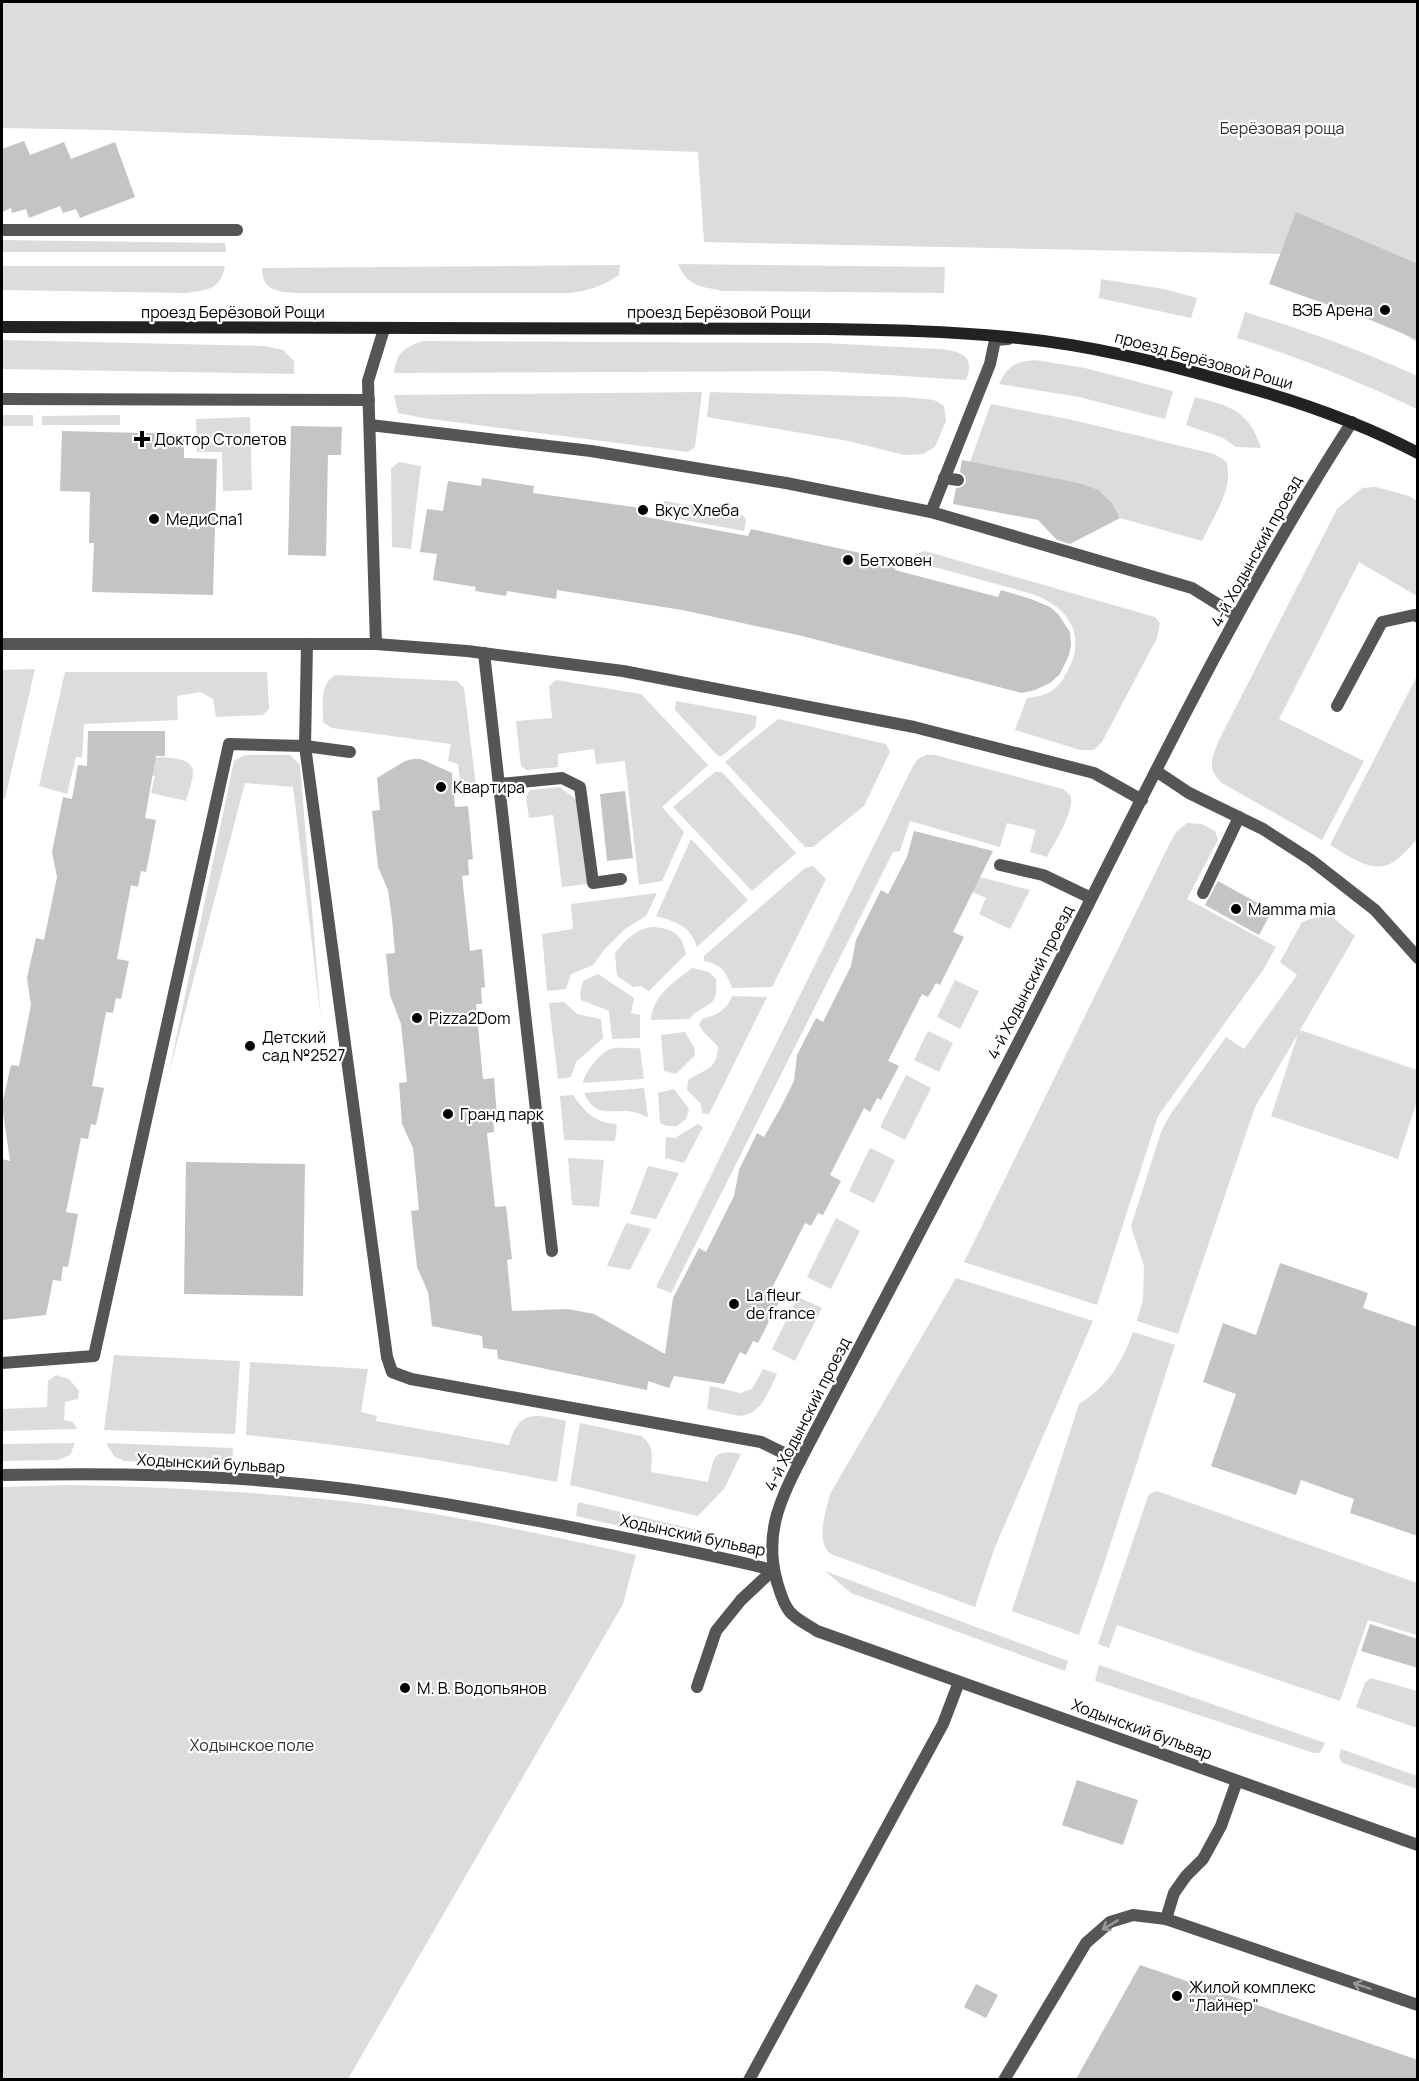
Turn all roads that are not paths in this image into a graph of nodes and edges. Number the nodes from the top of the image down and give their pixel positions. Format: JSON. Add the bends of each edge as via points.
{"nodes":[{"id":1,"x":2,"y":230,"type":"edge"},
{"id":2,"x":237,"y":230,"type":"dead end"},
{"id":3,"x":2,"y":327,"type":"edge"},
{"id":4,"x":384,"y":329,"type":"junction"},
{"id":5,"x":1016,"y":338,"type":"junction"},
{"id":6,"x":2,"y":399,"type":"edge"},
{"id":7,"x":369,"y":400,"type":"junction"},
{"id":8,"x":1352,"y":422,"type":"junction"},
{"id":9,"x":370,"y":425,"type":"junction"},
{"id":10,"x":1418,"y":453,"type":"edge"},
{"id":11,"x":944,"y":478,"type":"junction"},
{"id":12,"x":958,"y":480,"type":"dead end"},
{"id":13,"x":931,"y":512,"type":"junction"},
{"id":14,"x":1237,"y":616,"type":"junction"},
{"id":15,"x":1418,"y":617,"type":"edge"},
{"id":16,"x":2,"y":644,"type":"edge"},
{"id":17,"x":307,"y":644,"type":"junction"},
{"id":18,"x":376,"y":644,"type":"junction"},
{"id":19,"x":484,"y":653,"type":"junction"},
{"id":20,"x":1337,"y":706,"type":"dead end"},
{"id":21,"x":304,"y":746,"type":"junction"},
{"id":22,"x":350,"y":752,"type":"dead end"},
{"id":23,"x":1156,"y":771,"type":"junction"},
{"id":24,"x":500,"y":784,"type":"junction"},
{"id":25,"x":1142,"y":800,"type":"junction"},
{"id":26,"x":1239,"y":817,"type":"junction"},
{"id":27,"x":1000,"y":865,"type":"dead end"},
{"id":28,"x":621,"y":879,"type":"dead end"},
{"id":29,"x":1203,"y":893,"type":"dead end"},
{"id":30,"x":1091,"y":898,"type":"junction"},
{"id":31,"x":1418,"y":958,"type":"edge"},
{"id":32,"x":552,"y":1251,"type":"dead end"},
{"id":33,"x":2,"y":1363,"type":"edge"},
{"id":34,"x":800,"y":1461,"type":"junction"},
{"id":35,"x":2,"y":1474,"type":"edge"},
{"id":36,"x":773,"y":1570,"type":"junction"},
{"id":37,"x":959,"y":1682,"type":"junction"},
{"id":38,"x":697,"y":1687,"type":"dead end"},
{"id":39,"x":1237,"y":1781,"type":"junction"},
{"id":40,"x":1418,"y":1845,"type":"edge"},
{"id":41,"x":1166,"y":1918,"type":"junction"},
{"id":42,"x":1418,"y":2005,"type":"edge"},
{"id":43,"x":749,"y":2079,"type":"edge"},
{"id":44,"x":1004,"y":2079,"type":"edge"}],
"edges":[{"from":1,"to":2,"type":"street"},
{"from":3,"to":4,"type":"street","name":"проезд Берёзовой Рощи"},
{"from":4,"to":5,"type":"street","name":"проезд Берёзовой Рощи","via":[[837,329]]},
{"from":4,"to":7,"type":"street","via":[[368,381]]},
{"from":5,"to":8,"type":"street","name":"проезд Берёзовой Рощи","via":[[1154,361],[1288,399]]},
{"from":5,"to":11,"type":"street","via":[[995,340],[990,363]]},
{"from":6,"to":7,"type":"street"},
{"from":7,"to":9,"type":"street"},
{"from":8,"to":10,"type":"street","name":"проезд Берёзовой Рощи"},
{"from":8,"to":14,"type":"street","name":"4-й Ходынский проезд","via":[[1305,494]]},
{"from":9,"to":13,"type":"street","via":[[591,451]]},
{"from":9,"to":18,"type":"street"},
{"from":11,"to":12,"type":"street"},
{"from":11,"to":13,"type":"street"},
{"from":13,"to":14,"type":"street","via":[[1192,588]]},
{"from":14,"to":23,"type":"street","name":"4-й Ходынский проезд"},
{"from":15,"to":20,"type":"street","via":[[1382,622]]},
{"from":16,"to":17,"type":"street"},
{"from":17,"to":18,"type":"street"},
{"from":17,"to":21,"type":"street"},
{"from":18,"to":19,"type":"street"},
{"from":19,"to":24,"type":"street"},
{"from":19,"to":25,"type":"street","via":[[623,671],[914,727],[1094,773]]},
{"from":21,"to":22,"type":"street"},
{"from":21,"to":33,"type":"street","via":[[229,744],[94,1356]]},
{"from":21,"to":34,"type":"street","via":[[392,1372],[411,1379],[761,1442]]},
{"from":23,"to":25,"type":"street","name":"4-й Ходынский проезд"},
{"from":23,"to":26,"type":"street"},
{"from":24,"to":28,"type":"street","via":[[562,778],[580,787],[593,883]]},
{"from":24,"to":32,"type":"street"},
{"from":25,"to":30,"type":"street","name":"4-й Ходынский проезд"},
{"from":26,"to":29,"type":"street"},
{"from":26,"to":31,"type":"street","via":[[1311,860],[1375,910]]},
{"from":27,"to":30,"type":"street","via":[[1043,875]]},
{"from":30,"to":34,"type":"street","name":"4-й Ходынский проезд"},
{"from":34,"to":36,"type":"street","name":"4-й Ходынский проезд","via":[[780,1503],[772,1534]]},
{"from":35,"to":36,"type":"street","name":"Ходынский бульвар","via":[[112,1474],[326,1486],[494,1512]]},
{"from":36,"to":37,"type":"street","name":"Ходынский бульвар","via":[[790,1612],[817,1631]]},
{"from":36,"to":38,"type":"street","via":[[716,1631]]},
{"from":37,"to":39,"type":"street","name":"Ходынский бульвар"},
{"from":37,"to":43,"type":"street","via":[[944,1724]]},
{"from":39,"to":40,"type":"street","name":"Ходынский бульвар"},
{"from":39,"to":41,"type":"street","via":[[1221,1826],[1203,1859],[1174,1893]]},
{"from":42,"to":41,"type":"street","one_way":true},
{"from":41,"to":44,"type":"street","one_way":true,"via":[[1133,1915],[1110,1922],[1086,1943]]}]}
